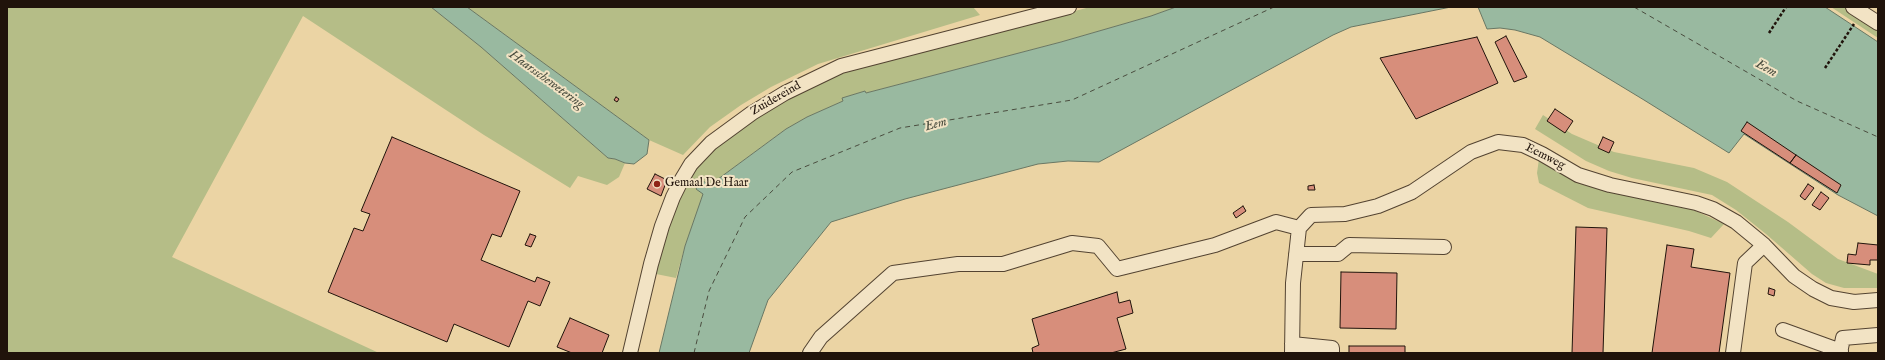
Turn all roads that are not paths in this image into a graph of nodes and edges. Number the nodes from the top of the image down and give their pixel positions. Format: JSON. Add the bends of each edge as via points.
{"nodes":[{"id":1,"x":1069,"y":7,"type":"edge"},
{"id":2,"x":1854,"y":7,"type":"edge"},
{"id":3,"x":1878,"y":23,"type":"edge"},
{"id":4,"x":1299,"y":228,"type":"junction"},
{"id":5,"x":1764,"y":245,"type":"junction"},
{"id":6,"x":1444,"y":247,"type":"dead end"},
{"id":7,"x":1296,"y":254,"type":"junction"},
{"id":8,"x":1878,"y":300,"type":"edge"},
{"id":9,"x":1783,"y":330,"type":"dead end"},
{"id":10,"x":1878,"y":335,"type":"edge"},
{"id":11,"x":1292,"y":349,"type":"edge"},
{"id":12,"x":1840,"y":352,"type":"edge"},
{"id":13,"x":630,"y":353,"type":"edge"},
{"id":14,"x":810,"y":353,"type":"edge"},
{"id":15,"x":1332,"y":353,"type":"edge"},
{"id":16,"x":1733,"y":353,"type":"edge"}],
"edges":[{"from":1,"to":13,"type":"street","name":"Zuidereind","via":[[841,66],[784,93],[711,143],[691,164],[671,203],[651,264]]},
{"from":2,"to":3,"type":"street"},
{"from":4,"to":5,"type":"street","name":"Eemweg","via":[[1311,215],[1345,214],[1378,206],[1412,192],[1471,152],[1498,142],[1524,145],[1578,175],[1712,209],[1736,222]]},
{"from":4,"to":7,"type":"street"},
{"from":4,"to":14,"type":"street","via":[[1276,222],[1215,245],[1117,270],[1098,246],[1072,243],[1003,264],[958,264],[893,273],[821,337]]},
{"from":5,"to":8,"type":"street","name":"Eemweg","via":[[1794,276],[1831,298],[1854,302]]},
{"from":5,"to":16,"type":"street","via":[[1745,263]]},
{"from":6,"to":7,"type":"street","via":[[1349,245],[1338,254]]},
{"from":7,"to":11,"type":"street"},
{"from":9,"to":12,"type":"street"},
{"from":10,"to":12,"type":"street","via":[[1843,338]]},
{"from":11,"to":15,"type":"street","via":[[1332,348]]}]}
